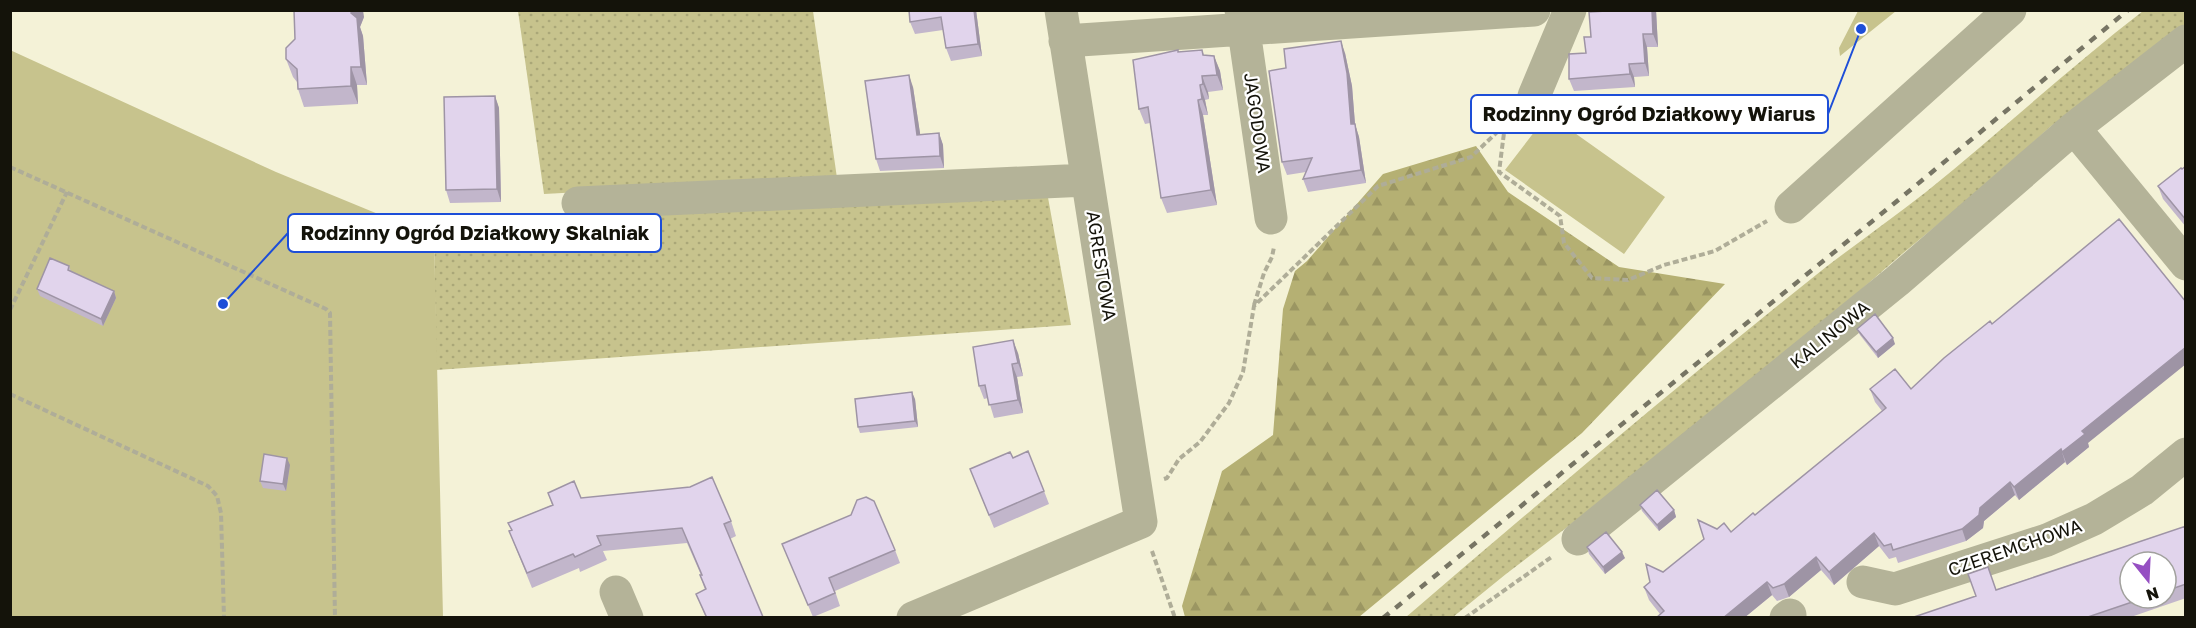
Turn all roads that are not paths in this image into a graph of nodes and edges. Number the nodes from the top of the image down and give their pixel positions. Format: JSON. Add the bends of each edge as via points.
{"nodes":[{"id":1,"x":1534,"y":10,"type":"edge"},
{"id":2,"x":1570,"y":10,"type":"edge"},
{"id":3,"x":2010,"y":10,"type":"edge"},
{"id":4,"x":1242,"y":20,"type":"edge"},
{"id":5,"x":1063,"y":26,"type":"edge"},
{"id":6,"x":2186,"y":41,"type":"edge"},
{"id":7,"x":1534,"y":96,"type":"road end"},
{"id":8,"x":2074,"y":128,"type":"junction"},
{"id":9,"x":1087,"y":180,"type":"junction"},
{"id":10,"x":578,"y":203,"type":"dead end"},
{"id":11,"x":1791,"y":207,"type":"road end"},
{"id":12,"x":1270,"y":218,"type":"road end"},
{"id":13,"x":2186,"y":264,"type":"edge"},
{"id":14,"x":2186,"y":454,"type":"edge"},
{"id":15,"x":1578,"y":539,"type":"road end"},
{"id":16,"x":1863,"y":582,"type":"dead end"},
{"id":17,"x":913,"y":618,"type":"edge"}],
"edges":[{"from":1,"to":4,"type":"street"},
{"from":2,"to":7,"type":"street"},
{"from":3,"to":11,"type":"street"},
{"from":4,"to":5,"type":"street"},
{"from":4,"to":12,"type":"street","name":"JAGODOWA"},
{"from":5,"to":9,"type":"street","name":"AGRESTOWA"},
{"from":6,"to":8,"type":"street","name":"KALINOWA"},
{"from":8,"to":13,"type":"street"},
{"from":8,"to":15,"type":"street","name":"KALINOWA","via":[[1897,281]]},
{"from":9,"to":10,"type":"street"},
{"from":9,"to":17,"type":"street","name":"AGRESTOWA","via":[[1141,522]]},
{"from":14,"to":16,"type":"street","name":"CZEREMCHOWA","via":[[2142,490],[2104,514],[2047,540],[1895,589]]}]}
